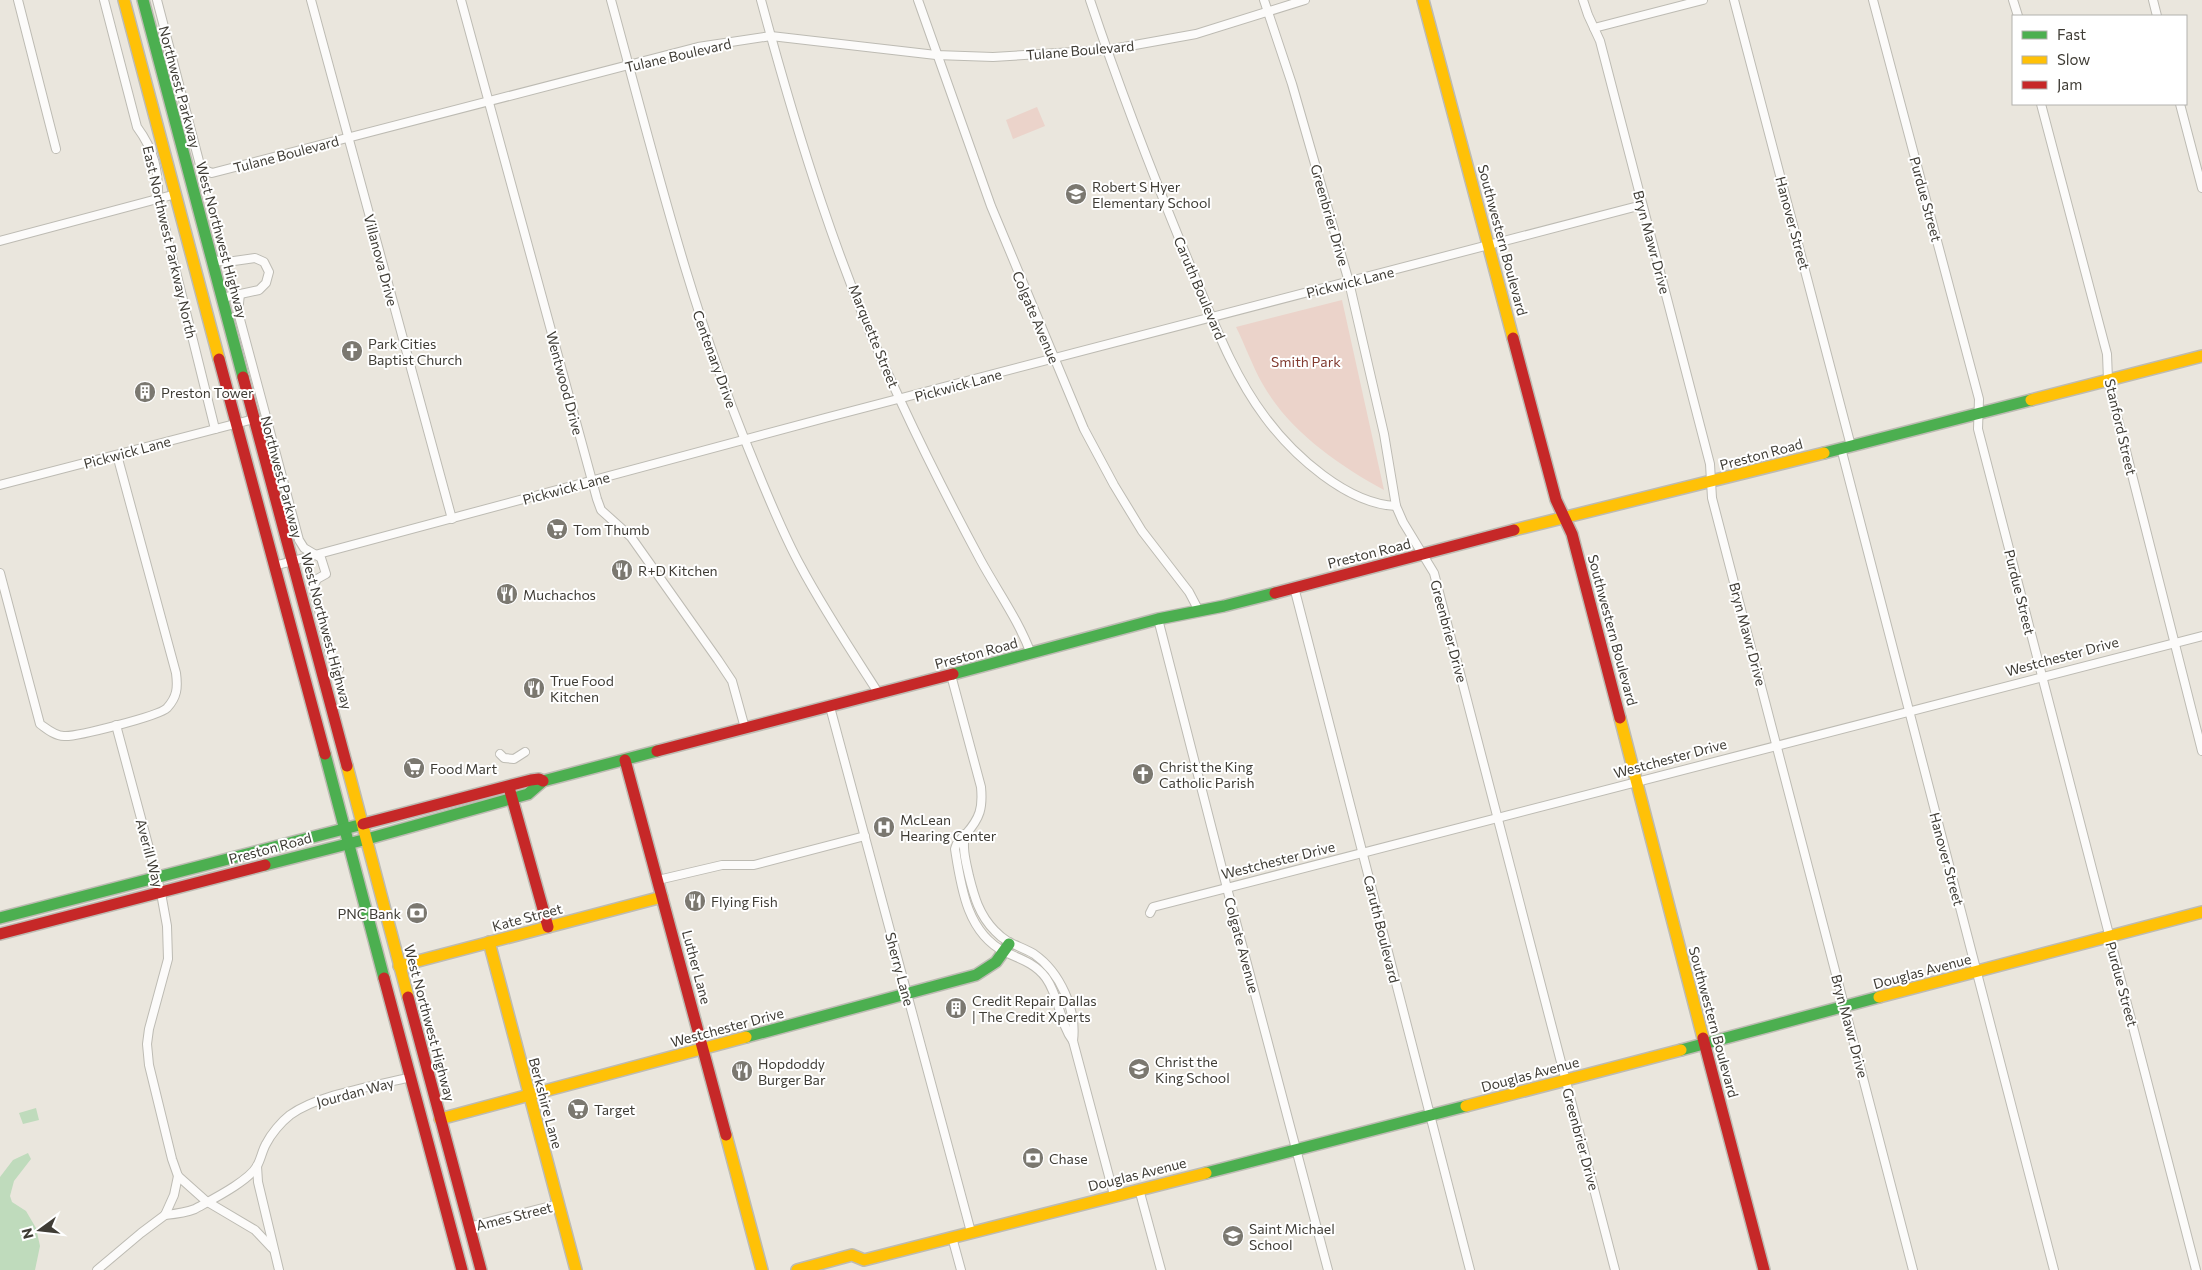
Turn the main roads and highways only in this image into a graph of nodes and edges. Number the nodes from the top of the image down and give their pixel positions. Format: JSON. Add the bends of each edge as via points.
{"nodes":[{"id":1,"x":124,"y":0,"type":"edge"},
{"id":2,"x":143,"y":0,"type":"edge"},
{"id":3,"x":1424,"y":0,"type":"edge"},
{"id":4,"x":176,"y":196,"type":"junction"},
{"id":5,"x":222,"y":298,"type":"junction"},
{"id":6,"x":2202,"y":356,"type":"edge"},
{"id":7,"x":1565,"y":517,"type":"junction"},
{"id":8,"x":625,"y":760,"type":"junction"},
{"id":9,"x":531,"y":780,"type":"junction"},
{"id":10,"x":543,"y":781,"type":"junction"},
{"id":11,"x":508,"y":786,"type":"junction"},
{"id":12,"x":528,"y":794,"type":"junction"},
{"id":13,"x":512,"y":799,"type":"junction"},
{"id":14,"x":517,"y":814,"type":"junction"},
{"id":15,"x":363,"y":824,"type":"junction"},
{"id":16,"x":344,"y":828,"type":"junction"},
{"id":17,"x":367,"y":839,"type":"junction"},
{"id":18,"x":348,"y":844,"type":"junction"},
{"id":19,"x":662,"y":897,"type":"junction"},
{"id":20,"x":2202,"y":912,"type":"edge"},
{"id":21,"x":0,"y":918,"type":"edge"},
{"id":22,"x":548,"y":927,"type":"junction"},
{"id":23,"x":0,"y":934,"type":"edge"},
{"id":24,"x":489,"y":942,"type":"junction"},
{"id":25,"x":1007,"y":948,"type":"road end"},
{"id":26,"x":399,"y":966,"type":"junction"},
{"id":27,"x":398,"y":1032,"type":"junction"},
{"id":28,"x":1704,"y":1043,"type":"junction"},
{"id":29,"x":704,"y":1049,"type":"junction"},
{"id":30,"x":528,"y":1096,"type":"junction"},
{"id":31,"x":440,"y":1119,"type":"junction"},
{"id":32,"x":861,"y":1265,"type":"edge"},
{"id":33,"x":462,"y":1270,"type":"edge"},
{"id":34,"x":481,"y":1270,"type":"edge"},
{"id":35,"x":576,"y":1270,"type":"edge"},
{"id":36,"x":762,"y":1270,"type":"edge"},
{"id":37,"x":797,"y":1270,"type":"edge"},
{"id":38,"x":1764,"y":1270,"type":"edge"}],
"edges":[{"from":1,"to":4,"type":"main road"},
{"from":2,"to":5,"type":"main road","name":"West Northwest Highway"},
{"from":3,"to":7,"type":"main road","name":"Southwestern Boulevard","via":[[1556,500]]},
{"from":4,"to":5,"type":"main road","via":[[188,212],[209,292]]},
{"from":4,"to":16,"type":"main road"},
{"from":5,"to":15,"type":"main road","name":"West Northwest Highway"},
{"from":6,"to":7,"type":"main road","name":"Preston Road"},
{"from":7,"to":8,"type":"main road","name":"Preston Road"},
{"from":7,"to":28,"type":"main road","name":"Southwestern Boulevard"},
{"from":8,"to":10,"type":"main road","name":"Preston Road"},
{"from":8,"to":19,"type":"main road","name":"Luther Lane"},
{"from":9,"to":10,"type":"main road","name":"Preston Road"},
{"from":9,"to":11,"type":"main road","name":"Preston Road"},
{"from":9,"to":12,"type":"main road"},
{"from":10,"to":12,"type":"main road","name":"Preston Road"},
{"from":11,"to":13,"type":"main road"},
{"from":11,"to":15,"type":"main road","name":"Preston Road"},
{"from":12,"to":13,"type":"main road","name":"Preston Road"},
{"from":12,"to":14,"type":"main road"},
{"from":13,"to":14,"type":"main road"},
{"from":13,"to":17,"type":"main road","name":"Preston Road"},
{"from":14,"to":22,"type":"main road"},
{"from":15,"to":16,"type":"main road","name":"Preston Road"},
{"from":15,"to":17,"type":"main road","name":"West Northwest Highway"},
{"from":16,"to":18,"type":"main road"},
{"from":16,"to":21,"type":"main road","name":"Preston Road"},
{"from":17,"to":18,"type":"main road","name":"Preston Road"},
{"from":17,"to":26,"type":"main road","name":"West Northwest Highway"},
{"from":18,"to":23,"type":"main road","name":"Preston Road"},
{"from":18,"to":27,"type":"main road"},
{"from":19,"to":22,"type":"main road","name":"Kate Street"},
{"from":19,"to":29,"type":"main road","name":"Luther Lane"},
{"from":20,"to":28,"type":"main road","name":"Douglas Avenue"},
{"from":22,"to":24,"type":"main road","name":"Kate Street"},
{"from":24,"to":26,"type":"main road","name":"Kate Street"},
{"from":24,"to":30,"type":"main road","name":"Berkshire Lane"},
{"from":25,"to":29,"type":"main road","name":"Westchester Drive","via":[[989,970]]},
{"from":26,"to":31,"type":"main road","name":"West Northwest Highway"},
{"from":27,"to":31,"type":"main road","via":[[411,1045],[428,1110]]},
{"from":27,"to":33,"type":"main road"},
{"from":28,"to":32,"type":"main road","name":"Douglas Avenue","via":[[952,1237]]},
{"from":28,"to":38,"type":"main road","name":"Southwestern Boulevard"},
{"from":29,"to":30,"type":"main road","name":"Westchester Drive"},
{"from":29,"to":36,"type":"main road","name":"Luther Lane"},
{"from":30,"to":31,"type":"main road","name":"Westchester Drive"},
{"from":30,"to":35,"type":"main road","name":"Berkshire Lane"},
{"from":31,"to":34,"type":"main road","name":"West Northwest Highway"},
{"from":32,"to":37,"type":"main road","name":"Douglas Avenue","via":[[852,1255]]}]}
